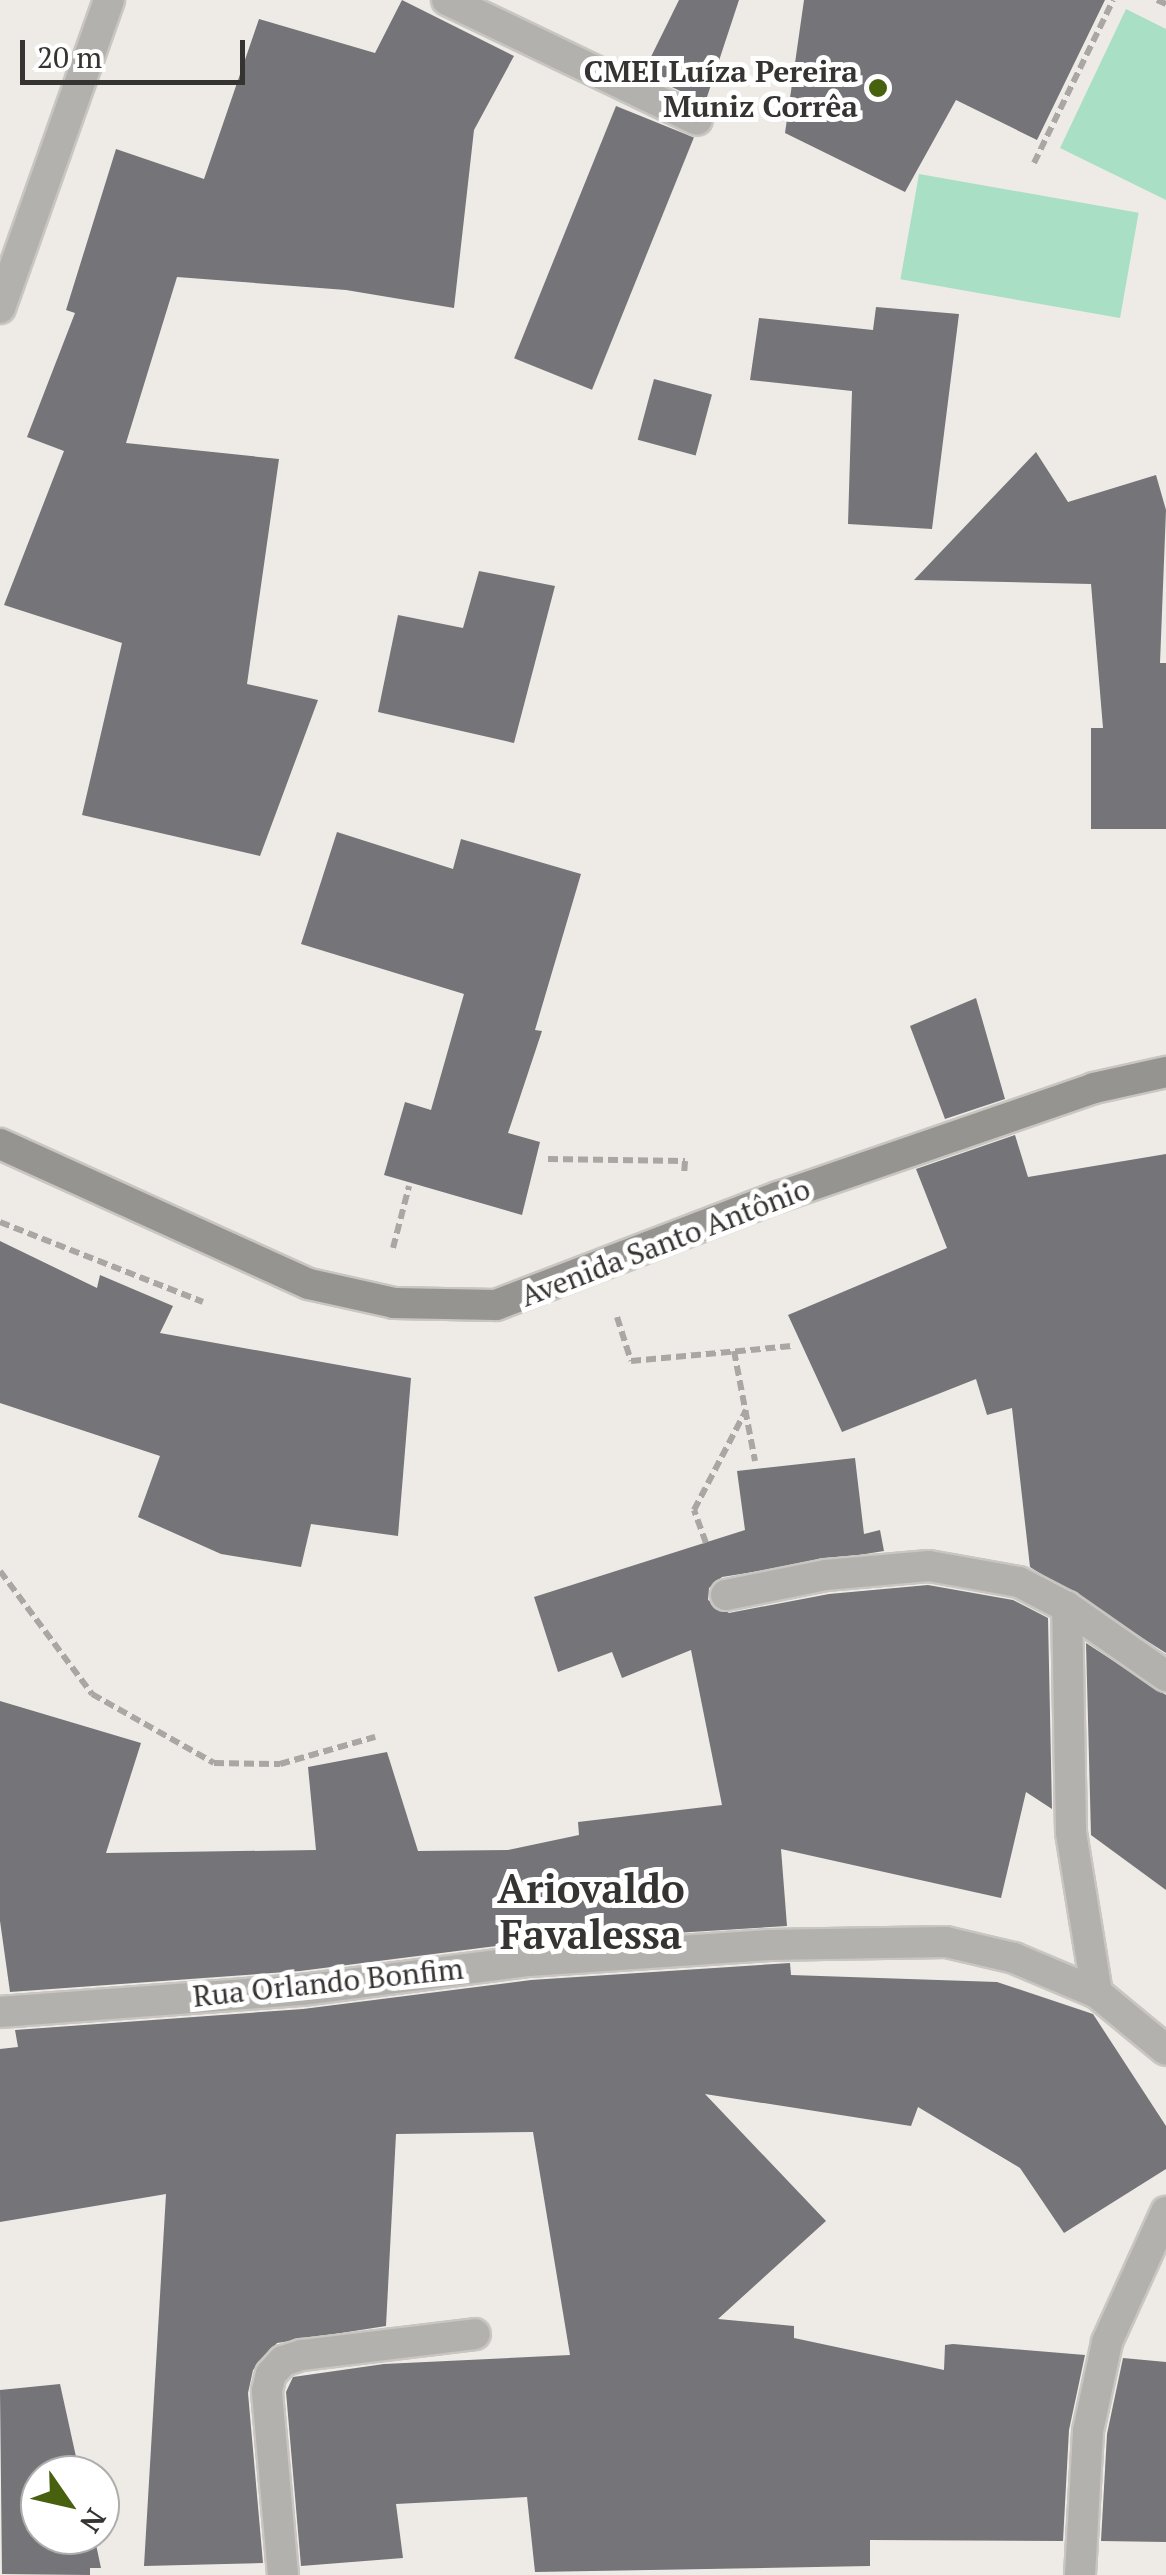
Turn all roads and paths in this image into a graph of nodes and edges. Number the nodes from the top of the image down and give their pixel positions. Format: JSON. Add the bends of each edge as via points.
{"nodes":[{"id":1,"x":110,"y":0,"type":"edge"},
{"id":2,"x":446,"y":0,"type":"edge"},
{"id":3,"x":1113,"y":0,"type":"edge"},
{"id":4,"x":1157,"y":0,"type":"edge"},
{"id":5,"x":1166,"y":4,"type":"edge"},
{"id":6,"x":697,"y":120,"type":"dead end"},
{"id":7,"x":1034,"y":162,"type":"dead end"},
{"id":8,"x":0,"y":308,"type":"edge"},
{"id":9,"x":1166,"y":1072,"type":"edge"},
{"id":10,"x":0,"y":1144,"type":"edge"},
{"id":11,"x":548,"y":1159,"type":"dead end"},
{"id":12,"x":699,"y":1228,"type":"junction"},
{"id":13,"x":615,"y":1313,"type":"dead end"},
{"id":14,"x":794,"y":1346,"type":"dead end"},
{"id":15,"x":734,"y":1351,"type":"junction"},
{"id":16,"x":746,"y":1410,"type":"junction"},
{"id":17,"x":755,"y":1461,"type":"dead end"},
{"id":18,"x":0,"y":1572,"type":"edge"},
{"id":19,"x":726,"y":1595,"type":"joint"},
{"id":20,"x":1067,"y":1607,"type":"junction"},
{"id":21,"x":1166,"y":1676,"type":"edge"},
{"id":22,"x":375,"y":1737,"type":"dead end"},
{"id":23,"x":1097,"y":1993,"type":"junction"},
{"id":24,"x":0,"y":2012,"type":"edge"},
{"id":25,"x":1166,"y":2050,"type":"edge"},
{"id":26,"x":1166,"y":2212,"type":"edge"},
{"id":27,"x":474,"y":2334,"type":"dead end"},
{"id":28,"x":283,"y":2575,"type":"edge"},
{"id":29,"x":1080,"y":2575,"type":"edge"}],
"edges":[{"from":1,"to":8,"type":"street"},
{"from":2,"to":6,"type":"street"},
{"from":3,"to":7,"type":"path"},
{"from":4,"to":5,"type":"path"},
{"from":9,"to":12,"type":"street","name":"Avenida Santo Antônio","via":[[1094,1088]]},
{"from":10,"to":12,"type":"street","name":"Avenida Santo Antônio","via":[[309,1284],[394,1303],[496,1305]]},
{"from":11,"to":12,"type":"path","via":[[685,1160]]},
{"from":13,"to":15,"type":"path","via":[[631,1361]]},
{"from":14,"to":15,"type":"path"},
{"from":15,"to":16,"type":"path"},
{"from":16,"to":17,"type":"path"},
{"from":16,"to":19,"type":"path","via":[[694,1510]]},
{"from":18,"to":22,"type":"path","via":[[92,1694],[214,1764],[280,1764]]},
{"from":19,"to":20,"type":"street","via":[[826,1574],[929,1566],[1020,1582]]},
{"from":20,"to":21,"type":"street"},
{"from":20,"to":23,"type":"street","via":[[1071,1832]]},
{"from":23,"to":24,"type":"street","name":"Rua Orlando Bonfim","via":[[1014,1958],[946,1942],[880,1940],[529,1960],[302,1990]]},
{"from":23,"to":25,"type":"street","name":"Rua Orlando Bonfim"},
{"from":26,"to":29,"type":"street","via":[[1107,2342],[1088,2432]]},
{"from":27,"to":28,"type":"street","via":[[302,2355],[283,2361],[272,2374],[267,2391]]}]}
